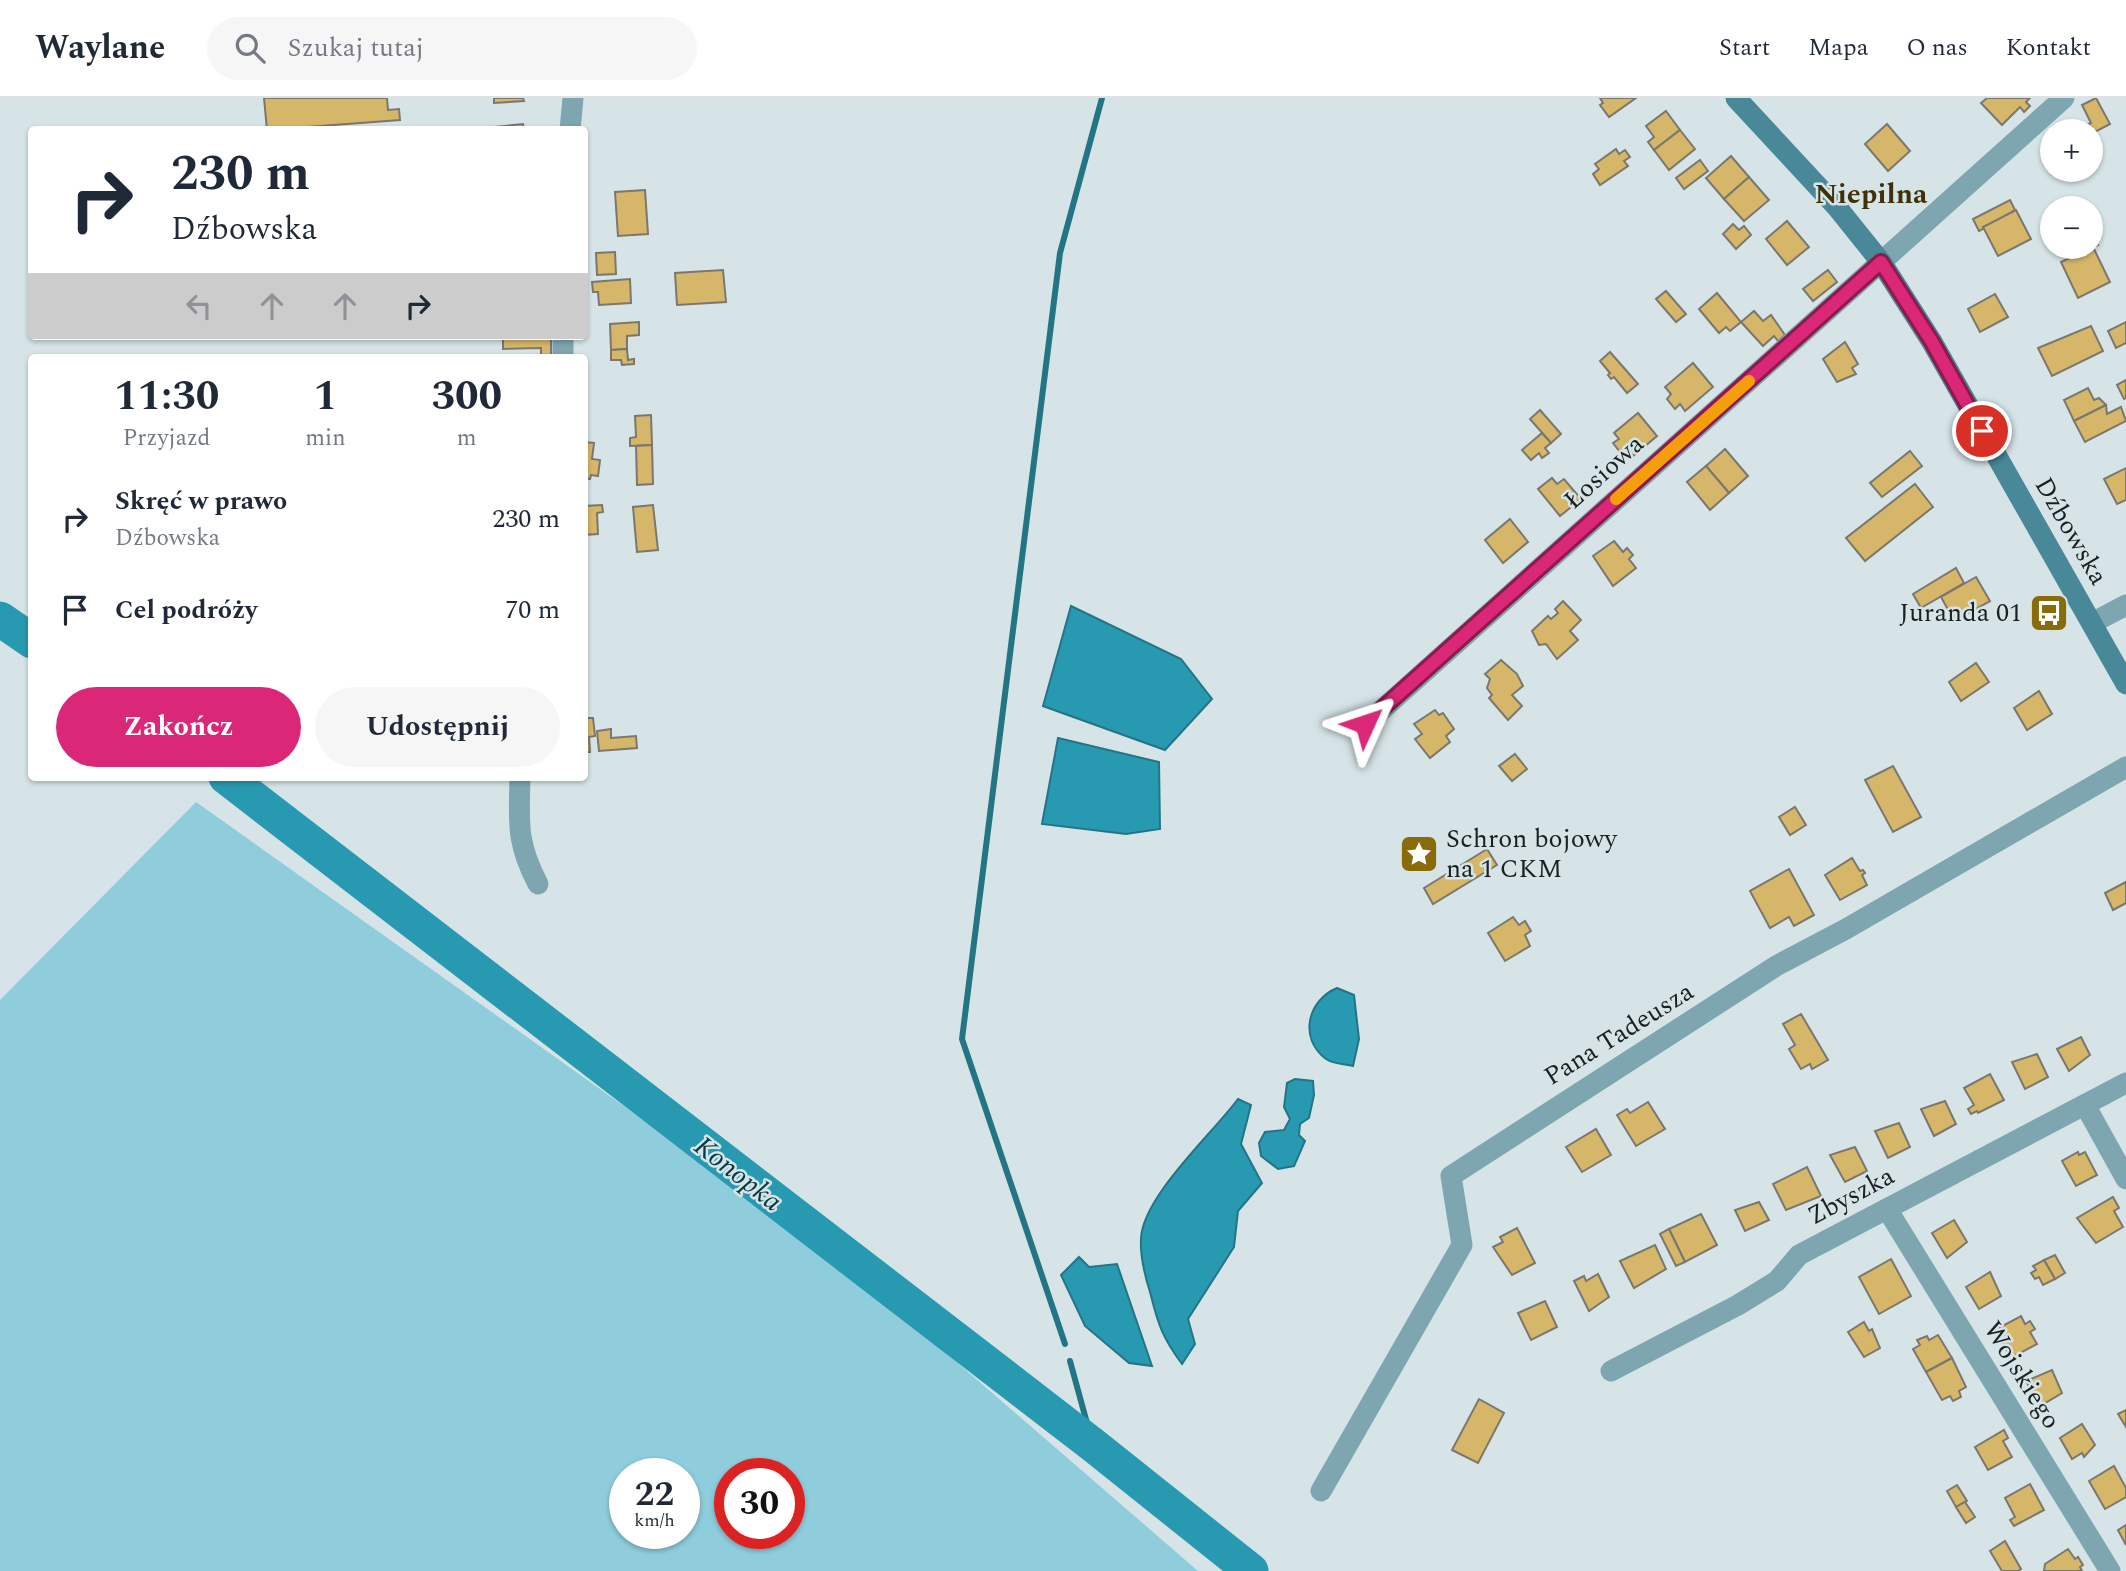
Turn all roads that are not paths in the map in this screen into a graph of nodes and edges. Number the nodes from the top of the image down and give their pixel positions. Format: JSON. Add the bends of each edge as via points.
{"nodes":[{"id":1,"x":573,"y":98,"type":"edge"},
{"id":2,"x":1737,"y":98,"type":"edge"},
{"id":3,"x":2064,"y":98,"type":"edge"},
{"id":4,"x":570,"y":126,"type":"edge"},
{"id":5,"x":1881,"y":262,"type":"junction"},
{"id":6,"x":2126,"y":605,"type":"edge"},
{"id":7,"x":2092,"y":623,"type":"junction"},
{"id":8,"x":2126,"y":684,"type":"edge"},
{"id":9,"x":1365,"y":724,"type":"dead end"},
{"id":10,"x":2126,"y":767,"type":"edge"},
{"id":11,"x":520,"y":781,"type":"edge"},
{"id":12,"x":538,"y":884,"type":"dead end"},
{"id":13,"x":2126,"y":1083,"type":"edge"},
{"id":14,"x":2085,"y":1105,"type":"junction"},
{"id":15,"x":2126,"y":1179,"type":"edge"},
{"id":16,"x":1887,"y":1209,"type":"junction"},
{"id":17,"x":1611,"y":1371,"type":"dead end"},
{"id":18,"x":1321,"y":1491,"type":"dead end"},
{"id":19,"x":2110,"y":1571,"type":"edge"}],
"edges":[{"from":1,"to":4,"type":"street"},
{"from":2,"to":5,"type":"main road","name":"Dźbowska"},
{"from":3,"to":5,"type":"street","name":"Łosiowa"},
{"from":5,"to":7,"type":"main road","name":"Dźbowska","via":[[1932,342]]},
{"from":5,"to":9,"type":"street","name":"Łosiowa"},
{"from":6,"to":7,"type":"street"},
{"from":7,"to":8,"type":"main road","name":"Dźbowska"},
{"from":10,"to":18,"type":"street","name":"Pana Tadeusza","via":[[1776,966],[1451,1177],[1462,1245]]},
{"from":11,"to":12,"type":"street","via":[[523,855]]},
{"from":13,"to":14,"type":"street","name":"Zbyszka"},
{"from":14,"to":15,"type":"street"},
{"from":14,"to":16,"type":"street","name":"Zbyszka"},
{"from":16,"to":17,"type":"street","name":"Zbyszka","via":[[1799,1255],[1777,1282],[1738,1305]]},
{"from":16,"to":19,"type":"street","name":"Wojskiego"}]}
